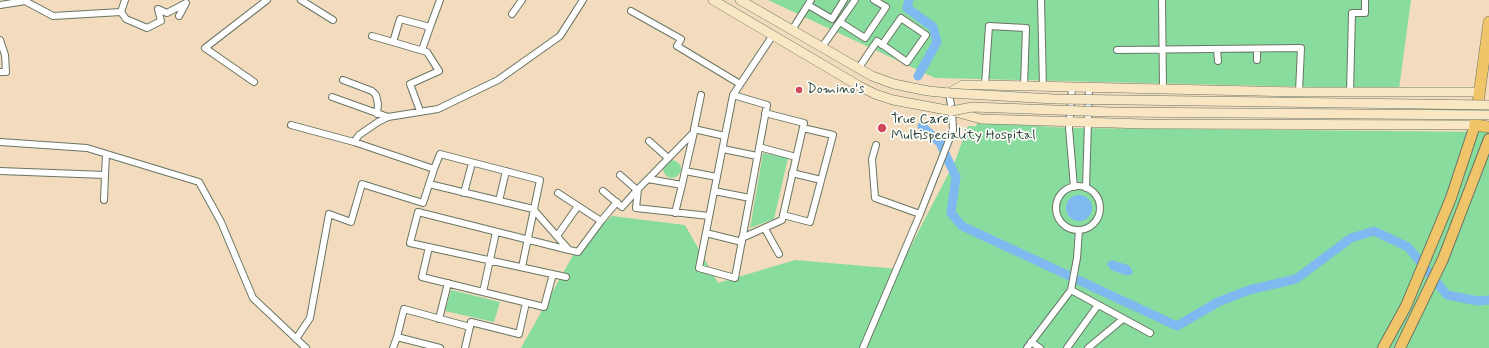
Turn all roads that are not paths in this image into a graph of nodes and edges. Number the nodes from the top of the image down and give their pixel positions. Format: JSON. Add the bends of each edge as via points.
{"nodes":[{"id":1,"x":125,"y":0,"type":"edge"},
{"id":2,"x":267,"y":0,"type":"edge"},
{"id":3,"x":301,"y":0,"type":"edge"},
{"id":4,"x":440,"y":0,"type":"edge"},
{"id":5,"x":522,"y":0,"type":"edge"},
{"id":6,"x":582,"y":0,"type":"edge"},
{"id":7,"x":713,"y":0,"type":"edge"},
{"id":8,"x":742,"y":0,"type":"edge"},
{"id":9,"x":844,"y":0,"type":"edge"},
{"id":10,"x":855,"y":0,"type":"edge"},
{"id":11,"x":874,"y":0,"type":"edge"},
{"id":12,"x":1041,"y":0,"type":"edge"},
{"id":13,"x":1162,"y":0,"type":"edge"},
{"id":14,"x":1365,"y":0,"type":"edge"},
{"id":15,"x":810,"y":2,"type":"edge"},
{"id":16,"x":0,"y":5,"type":"edge"},
{"id":17,"x":630,"y":11,"type":"dead end"},
{"id":18,"x":122,"y":12,"type":"junction"},
{"id":19,"x":512,"y":14,"type":"dead end"},
{"id":20,"x":179,"y":16,"type":"dead end"},
{"id":21,"x":334,"y":20,"type":"dead end"},
{"id":22,"x":840,"y":22,"type":"junction"},
{"id":23,"x":1489,"y":22,"type":"edge"},
{"id":24,"x":780,"y":23,"type":"junction"},
{"id":25,"x":430,"y":28,"type":"junction"},
{"id":26,"x":792,"y":30,"type":"junction"},
{"id":27,"x":774,"y":35,"type":"junction"},
{"id":28,"x":372,"y":36,"type":"dead end"},
{"id":29,"x":0,"y":40,"type":"edge"},
{"id":30,"x":393,"y":42,"type":"junction"},
{"id":31,"x":882,"y":44,"type":"junction"},
{"id":32,"x":822,"y":47,"type":"junction"},
{"id":33,"x":1217,"y":49,"type":"junction"},
{"id":34,"x":1257,"y":49,"type":"junction"},
{"id":35,"x":422,"y":50,"type":"junction"},
{"id":36,"x":1117,"y":50,"type":"dead end"},
{"id":37,"x":1163,"y":50,"type":"junction"},
{"id":38,"x":1218,"y":60,"type":"dead end"},
{"id":39,"x":1257,"y":60,"type":"dead end"},
{"id":40,"x":858,"y":69,"type":"junction"},
{"id":41,"x":0,"y":72,"type":"edge"},
{"id":42,"x":343,"y":80,"type":"dead end"},
{"id":43,"x":254,"y":82,"type":"dead end"},
{"id":44,"x":740,"y":84,"type":"junction"},
{"id":45,"x":985,"y":85,"type":"junction"},
{"id":46,"x":1024,"y":86,"type":"junction"},
{"id":47,"x":1043,"y":87,"type":"junction"},
{"id":48,"x":1072,"y":87,"type":"junction"},
{"id":49,"x":1090,"y":87,"type":"junction"},
{"id":50,"x":1163,"y":89,"type":"junction"},
{"id":51,"x":1299,"y":92,"type":"junction"},
{"id":52,"x":1350,"y":92,"type":"junction"},
{"id":53,"x":1484,"y":92,"type":"edge"},
{"id":54,"x":949,"y":93,"type":"junction"},
{"id":55,"x":733,"y":94,"type":"junction"},
{"id":56,"x":701,"y":95,"type":"dead end"},
{"id":57,"x":332,"y":98,"type":"dead end"},
{"id":58,"x":1489,"y":105,"type":"edge"},
{"id":59,"x":420,"y":111,"type":"junction"},
{"id":60,"x":952,"y":111,"type":"junction"},
{"id":61,"x":765,"y":113,"type":"junction"},
{"id":62,"x":376,"y":114,"type":"junction"},
{"id":63,"x":1489,"y":115,"type":"edge"},
{"id":64,"x":388,"y":118,"type":"junction"},
{"id":65,"x":1069,"y":122,"type":"junction"},
{"id":66,"x":1087,"y":123,"type":"junction"},
{"id":67,"x":290,"y":125,"type":"dead end"},
{"id":68,"x":1475,"y":125,"type":"junction"},
{"id":69,"x":1489,"y":127,"type":"edge"},
{"id":70,"x":802,"y":128,"type":"junction"},
{"id":71,"x":694,"y":131,"type":"junction"},
{"id":72,"x":725,"y":136,"type":"junction"},
{"id":73,"x":1489,"y":139,"type":"edge"},
{"id":74,"x":649,"y":141,"type":"dead end"},
{"id":75,"x":0,"y":142,"type":"edge"},
{"id":76,"x":354,"y":142,"type":"junction"},
{"id":77,"x":876,"y":145,"type":"dead end"},
{"id":78,"x":759,"y":147,"type":"junction"},
{"id":79,"x":723,"y":149,"type":"junction"},
{"id":80,"x":106,"y":154,"type":"junction"},
{"id":81,"x":757,"y":156,"type":"junction"},
{"id":82,"x":796,"y":157,"type":"junction"},
{"id":83,"x":668,"y":158,"type":"junction"},
{"id":84,"x":472,"y":162,"type":"junction"},
{"id":85,"x":434,"y":169,"type":"junction"},
{"id":86,"x":0,"y":171,"type":"edge"},
{"id":87,"x":506,"y":171,"type":"junction"},
{"id":88,"x":685,"y":171,"type":"junction"},
{"id":89,"x":792,"y":173,"type":"junction"},
{"id":90,"x":105,"y":175,"type":"junction"},
{"id":91,"x":620,"y":175,"type":"dead end"},
{"id":92,"x":717,"y":177,"type":"junction"},
{"id":93,"x":648,"y":179,"type":"junction"},
{"id":94,"x":821,"y":180,"type":"junction"},
{"id":95,"x":429,"y":184,"type":"junction"},
{"id":96,"x":682,"y":185,"type":"junction"},
{"id":97,"x":1074,"y":187,"type":"junction"},
{"id":98,"x":1086,"y":188,"type":"junction"},
{"id":99,"x":638,"y":190,"type":"junction"},
{"id":100,"x":603,"y":191,"type":"dead end"},
{"id":101,"x":714,"y":191,"type":"junction"},
{"id":102,"x":464,"y":193,"type":"junction"},
{"id":103,"x":558,"y":193,"type":"dead end"},
{"id":104,"x":750,"y":198,"type":"junction"},
{"id":105,"x":104,"y":200,"type":"dead end"},
{"id":106,"x":499,"y":201,"type":"junction"},
{"id":107,"x":617,"y":202,"type":"junction"},
{"id":108,"x":423,"y":203,"type":"junction"},
{"id":109,"x":578,"y":206,"type":"junction"},
{"id":110,"x":533,"y":209,"type":"junction"},
{"id":111,"x":418,"y":212,"type":"junction"},
{"id":112,"x":675,"y":213,"type":"junction"},
{"id":113,"x":920,"y":214,"type":"junction"},
{"id":114,"x":783,"y":215,"type":"junction"},
{"id":115,"x":709,"y":216,"type":"junction"},
{"id":116,"x":601,"y":221,"type":"junction"},
{"id":117,"x":765,"y":229,"type":"junction"},
{"id":118,"x":1079,"y":230,"type":"junction"},
{"id":119,"x":496,"y":232,"type":"junction"},
{"id":120,"x":706,"y":233,"type":"junction"},
{"id":121,"x":557,"y":236,"type":"junction"},
{"id":122,"x":527,"y":239,"type":"junction"},
{"id":123,"x":742,"y":240,"type":"junction"},
{"id":124,"x":429,"y":247,"type":"junction"},
{"id":125,"x":569,"y":250,"type":"junction"},
{"id":126,"x":779,"y":254,"type":"dead end"},
{"id":127,"x":490,"y":260,"type":"junction"},
{"id":128,"x":522,"y":268,"type":"junction"},
{"id":129,"x":553,"y":274,"type":"junction"},
{"id":130,"x":566,"y":277,"type":"dead end"},
{"id":131,"x":448,"y":283,"type":"junction"},
{"id":132,"x":1071,"y":290,"type":"junction"},
{"id":133,"x":483,"y":292,"type":"junction"},
{"id":134,"x":1098,"y":305,"type":"junction"},
{"id":135,"x":524,"y":308,"type":"dead end"},
{"id":136,"x":1123,"y":318,"type":"junction"},
{"id":137,"x":439,"y":319,"type":"junction"},
{"id":138,"x":470,"y":327,"type":"junction"},
{"id":139,"x":1150,"y":333,"type":"dead end"},
{"id":140,"x":396,"y":336,"type":"junction"},
{"id":141,"x":296,"y":338,"type":"junction"},
{"id":142,"x":1032,"y":342,"type":"junction"},
{"id":143,"x":306,"y":348,"type":"edge"},
{"id":144,"x":393,"y":348,"type":"edge"},
{"id":145,"x":440,"y":348,"type":"edge"},
{"id":146,"x":465,"y":348,"type":"edge"},
{"id":147,"x":863,"y":348,"type":"edge"},
{"id":148,"x":1027,"y":348,"type":"edge"},
{"id":149,"x":1040,"y":348,"type":"edge"},
{"id":150,"x":1067,"y":348,"type":"edge"},
{"id":151,"x":1088,"y":348,"type":"edge"},
{"id":152,"x":1383,"y":348,"type":"edge"},
{"id":153,"x":1400,"y":348,"type":"edge"}],
"edges":[{"from":1,"to":18,"type":"street"},
{"from":2,"to":43,"type":"street","via":[[204,48]]},
{"from":3,"to":21,"type":"street"},
{"from":4,"to":25,"type":"street"},
{"from":5,"to":19,"type":"street"},
{"from":6,"to":59,"type":"street","via":[[560,36],[498,80],[438,109]]},
{"from":7,"to":27,"type":"main road"},
{"from":8,"to":24,"type":"main road"},
{"from":9,"to":15,"type":"street","via":[[832,19]]},
{"from":10,"to":22,"type":"street"},
{"from":11,"to":22,"type":"street","via":[[886,7],[865,38]]},
{"from":12,"to":47,"type":"street"},
{"from":13,"to":37,"type":"street"},
{"from":14,"to":52,"type":"street","via":[[1365,13],[1352,13]]},
{"from":15,"to":26,"type":"street"},
{"from":16,"to":18,"type":"street","via":[[25,1],[53,16]]},
{"from":17,"to":44,"type":"street","via":[[681,39],[678,46]]},
{"from":18,"to":20,"type":"street","via":[[126,19],[147,28],[161,21],[158,9],[167,13],[186,3]]},
{"from":22,"to":32,"type":"street"},
{"from":23,"to":53,"type":"highway"},
{"from":24,"to":26,"type":"main road"},
{"from":24,"to":27,"type":"main road"},
{"from":25,"to":30,"type":"street","via":[[400,19]]},
{"from":25,"to":35,"type":"street"},
{"from":26,"to":32,"type":"main road"},
{"from":27,"to":44,"type":"street"},
{"from":27,"to":60,"type":"main road","via":[[875,94]]},
{"from":28,"to":30,"type":"street"},
{"from":29,"to":41,"type":"street","via":[[6,55],[6,72]]},
{"from":30,"to":35,"type":"street"},
{"from":31,"to":31,"type":"street","via":[[901,18],[926,35],[907,62]]},
{"from":31,"to":40,"type":"street","via":[[877,41]]},
{"from":32,"to":40,"type":"main road"},
{"from":33,"to":34,"type":"street"},
{"from":33,"to":37,"type":"street"},
{"from":33,"to":38,"type":"street"},
{"from":34,"to":39,"type":"street"},
{"from":34,"to":51,"type":"street","via":[[1301,48]]},
{"from":35,"to":59,"type":"street","via":[[427,52],[439,72],[410,84]]},
{"from":36,"to":37,"type":"street"},
{"from":37,"to":50,"type":"street"},
{"from":40,"to":54,"type":"main road","via":[[894,84]]},
{"from":42,"to":62,"type":"street","via":[[376,95]]},
{"from":44,"to":55,"type":"street"},
{"from":45,"to":46,"type":"main road"},
{"from":45,"to":46,"type":"street","via":[[989,26],[1026,28]]},
{"from":45,"to":54,"type":"main road","via":[[963,85]]},
{"from":46,"to":47,"type":"main road"},
{"from":47,"to":48,"type":"main road"},
{"from":48,"to":49,"type":"main road"},
{"from":48,"to":65,"type":"street"},
{"from":49,"to":50,"type":"main road"},
{"from":49,"to":66,"type":"street"},
{"from":50,"to":51,"type":"main road"},
{"from":51,"to":52,"type":"main road"},
{"from":52,"to":53,"type":"main road"},
{"from":53,"to":68,"type":"highway"},
{"from":54,"to":58,"type":"main road","bridge":true,"via":[[1054,99]]},
{"from":54,"to":60,"type":"street"},
{"from":55,"to":61,"type":"street","via":[[767,105]]},
{"from":55,"to":72,"type":"street"},
{"from":56,"to":71,"type":"street"},
{"from":57,"to":62,"type":"street"},
{"from":59,"to":64,"type":"street"},
{"from":60,"to":63,"type":"main road","bridge":true,"via":[[972,107],[1112,112]]},
{"from":60,"to":65,"type":"main road","via":[[981,119]]},
{"from":60,"to":113,"type":"street","via":[[953,130]]},
{"from":61,"to":70,"type":"street","via":[[804,123]]},
{"from":61,"to":78,"type":"street"},
{"from":62,"to":64,"type":"street"},
{"from":64,"to":76,"type":"street","via":[[359,135]]},
{"from":65,"to":66,"type":"main road"},
{"from":65,"to":97,"type":"street"},
{"from":66,"to":68,"type":"main road"},
{"from":66,"to":98,"type":"street"},
{"from":67,"to":76,"type":"street"},
{"from":68,"to":69,"type":"highway"},
{"from":68,"to":152,"type":"main road","via":[[1431,248],[1406,306]]},
{"from":70,"to":82,"type":"street"},
{"from":70,"to":94,"type":"street","via":[[833,135]]},
{"from":71,"to":72,"type":"street"},
{"from":71,"to":83,"type":"street"},
{"from":71,"to":88,"type":"street"},
{"from":72,"to":79,"type":"street"},
{"from":73,"to":153,"type":"main road","via":[[1443,259]]},
{"from":74,"to":83,"type":"street"},
{"from":75,"to":80,"type":"street","via":[[87,148]]},
{"from":76,"to":85,"type":"street"},
{"from":77,"to":113,"type":"street","via":[[872,159],[875,198]]},
{"from":78,"to":81,"type":"street"},
{"from":78,"to":82,"type":"street"},
{"from":79,"to":81,"type":"street"},
{"from":79,"to":92,"type":"street"},
{"from":80,"to":90,"type":"street"},
{"from":80,"to":141,"type":"street","via":[[199,182],[221,222],[253,298]]},
{"from":81,"to":104,"type":"street"},
{"from":82,"to":89,"type":"street"},
{"from":83,"to":93,"type":"street"},
{"from":84,"to":85,"type":"street","via":[[440,154]]},
{"from":84,"to":87,"type":"street"},
{"from":84,"to":102,"type":"street"},
{"from":85,"to":95,"type":"street"},
{"from":86,"to":90,"type":"street"},
{"from":87,"to":106,"type":"street"},
{"from":87,"to":110,"type":"street","via":[[540,180]]},
{"from":88,"to":92,"type":"street"},
{"from":88,"to":96,"type":"street"},
{"from":89,"to":94,"type":"street"},
{"from":89,"to":114,"type":"street"},
{"from":90,"to":105,"type":"street"},
{"from":91,"to":99,"type":"street"},
{"from":92,"to":101,"type":"street"},
{"from":93,"to":96,"type":"street"},
{"from":93,"to":99,"type":"street"},
{"from":94,"to":114,"type":"street","via":[[810,222]]},
{"from":95,"to":102,"type":"street"},
{"from":95,"to":108,"type":"street"},
{"from":96,"to":112,"type":"street"},
{"from":97,"to":98,"type":"street"},
{"from":97,"to":118,"type":"street","via":[[1062,194],[1056,207],[1060,221],[1072,230]]},
{"from":98,"to":118,"type":"street","via":[[1095,194],[1099,214],[1092,226]]},
{"from":99,"to":107,"type":"street","via":[[622,206]]},
{"from":99,"to":112,"type":"street","via":[[636,208]]},
{"from":100,"to":107,"type":"street"},
{"from":101,"to":104,"type":"street"},
{"from":101,"to":115,"type":"street"},
{"from":102,"to":106,"type":"street"},
{"from":103,"to":109,"type":"street"},
{"from":104,"to":123,"type":"street"},
{"from":106,"to":110,"type":"street"},
{"from":107,"to":116,"type":"street"},
{"from":108,"to":111,"type":"street"},
{"from":108,"to":141,"type":"street","via":[[362,184],[351,222],[329,214],[310,318]]},
{"from":109,"to":116,"type":"street"},
{"from":109,"to":121,"type":"street"},
{"from":110,"to":121,"type":"street"},
{"from":110,"to":122,"type":"street"},
{"from":111,"to":119,"type":"street"},
{"from":111,"to":124,"type":"street","via":[[410,243]]},
{"from":112,"to":115,"type":"street"},
{"from":113,"to":147,"type":"street"},
{"from":114,"to":117,"type":"street","via":[[782,220]]},
{"from":115,"to":120,"type":"street"},
{"from":116,"to":125,"type":"street","via":[[578,252]]},
{"from":117,"to":123,"type":"street"},
{"from":117,"to":126,"type":"street"},
{"from":118,"to":132,"type":"street"},
{"from":119,"to":122,"type":"street"},
{"from":119,"to":127,"type":"street"},
{"from":120,"to":123,"type":"street"},
{"from":120,"to":123,"type":"street","via":[[699,268],[735,278]]},
{"from":121,"to":125,"type":"street"},
{"from":122,"to":125,"type":"street"},
{"from":122,"to":128,"type":"street"},
{"from":124,"to":127,"type":"street"},
{"from":124,"to":131,"type":"street","via":[[422,277]]},
{"from":127,"to":128,"type":"street"},
{"from":127,"to":133,"type":"street"},
{"from":128,"to":129,"type":"street"},
{"from":129,"to":130,"type":"street"},
{"from":129,"to":133,"type":"street","via":[[544,307]]},
{"from":131,"to":133,"type":"street"},
{"from":131,"to":137,"type":"street"},
{"from":132,"to":134,"type":"street"},
{"from":132,"to":142,"type":"street"},
{"from":134,"to":136,"type":"street"},
{"from":134,"to":150,"type":"street"},
{"from":135,"to":138,"type":"street","via":[[518,334],[471,322]]},
{"from":136,"to":139,"type":"street"},
{"from":136,"to":151,"type":"street"},
{"from":137,"to":138,"type":"street"},
{"from":137,"to":140,"type":"street","via":[[404,309]]},
{"from":138,"to":146,"type":"street"},
{"from":140,"to":144,"type":"street"},
{"from":140,"to":145,"type":"street"},
{"from":141,"to":143,"type":"street"},
{"from":142,"to":148,"type":"street"},
{"from":142,"to":149,"type":"street"}]}
